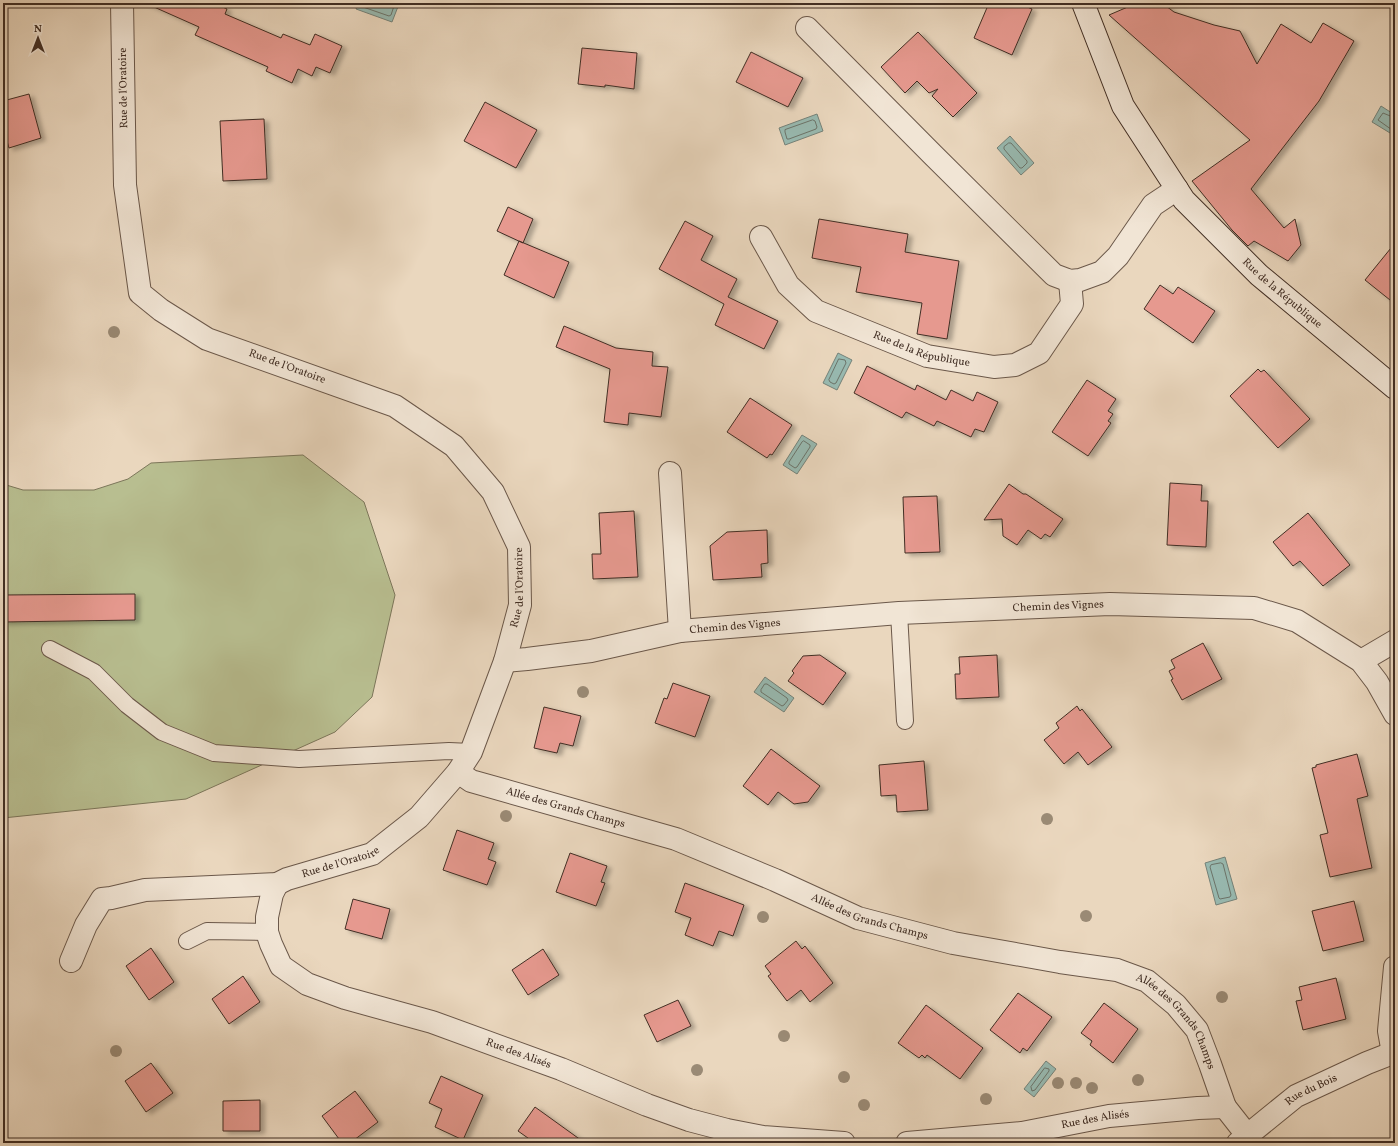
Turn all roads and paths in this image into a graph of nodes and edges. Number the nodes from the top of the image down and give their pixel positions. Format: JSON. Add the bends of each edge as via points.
{"nodes":[{"id":1,"x":122,"y":3,"type":"edge"},
{"id":2,"x":1083,"y":3,"type":"edge"},
{"id":3,"x":808,"y":28,"type":"dead end"},
{"id":4,"x":1177,"y":189,"type":"junction"},
{"id":5,"x":762,"y":237,"type":"dead end"},
{"id":6,"x":1070,"y":281,"type":"junction"},
{"id":7,"x":1395,"y":388,"type":"edge"},
{"id":8,"x":670,"y":473,"type":"dead end"},
{"id":9,"x":899,"y":613,"type":"junction"},
{"id":10,"x":680,"y":631,"type":"junction"},
{"id":11,"x":1395,"y":641,"type":"edge"},
{"id":12,"x":50,"y":649,"type":"dead end"},
{"id":13,"x":505,"y":661,"type":"junction"},
{"id":14,"x":1361,"y":661,"type":"junction"},
{"id":15,"x":1395,"y":714,"type":"edge"},
{"id":16,"x":905,"y":721,"type":"dead end"},
{"id":17,"x":471,"y":752,"type":"junction"},
{"id":18,"x":458,"y":772,"type":"junction"},
{"id":19,"x":277,"y":884,"type":"junction"},
{"id":20,"x":267,"y":932,"type":"junction"},
{"id":21,"x":187,"y":941,"type":"dead end"},
{"id":22,"x":71,"y":961,"type":"dead end"},
{"id":23,"x":1395,"y":967,"type":"edge"},
{"id":24,"x":1394,"y":1052,"type":"edge"},
{"id":25,"x":1225,"y":1107,"type":"junction"},
{"id":26,"x":1242,"y":1139,"type":"edge"},
{"id":27,"x":844,"y":1143,"type":"edge"},
{"id":28,"x":907,"y":1143,"type":"edge"}],
"edges":[{"from":1,"to":13,"type":"street","name":"Rue de l'Oratoire","via":[[126,185],[140,293],[161,310],[207,339],[395,406],[454,446],[493,492],[519,547],[520,605]]},
{"from":2,"to":4,"type":"street","name":"Rue de la République","via":[[1123,106]]},
{"from":3,"to":6,"type":"street","via":[[1054,275]]},
{"from":4,"to":6,"type":"street","via":[[1153,205],[1118,256],[1102,272]]},
{"from":4,"to":7,"type":"street","name":"Rue de la République","via":[[1184,200],[1259,275]]},
{"from":5,"to":6,"type":"street","name":"Rue de la République","via":[[788,285],[816,311],[927,356],[994,367],[1015,365],[1039,353],[1072,304]]},
{"from":8,"to":10,"type":"street","name":"Chemin des Vignes"},
{"from":9,"to":10,"type":"street","name":"Chemin des Vignes"},
{"from":9,"to":14,"type":"street","name":"Chemin des Vignes","via":[[1110,604],[1254,608],[1297,622]]},
{"from":9,"to":16,"type":"lane"},
{"from":10,"to":13,"type":"street","name":"Chemin des Vignes","via":[[591,651]]},
{"from":11,"to":14,"type":"street"},
{"from":12,"to":17,"type":"lane","via":[[94,672],[127,705],[162,732],[214,754],[299,759],[449,750]]},
{"from":13,"to":17,"type":"street","name":"Rue de l'Oratoire"},
{"from":14,"to":15,"type":"street","name":"Chemin des Vignes","via":[[1378,682]]},
{"from":17,"to":18,"type":"street","name":"Rue de l'Oratoire"},
{"from":18,"to":19,"type":"street","name":"Rue de l'Oratoire","via":[[419,817],[372,854],[287,878]]},
{"from":18,"to":25,"type":"street","name":"Allée des Grands Champs","via":[[471,781],[676,839],[858,918],[952,942],[1117,970],[1147,981],[1176,1005],[1197,1030]]},
{"from":19,"to":20,"type":"street","name":"Rue des Alisés","via":[[267,917]]},
{"from":19,"to":22,"type":"street","name":"Rue de l'Oratoire","via":[[145,890],[102,899],[86,925]]},
{"from":20,"to":21,"type":"lane","via":[[207,931]]},
{"from":20,"to":27,"type":"street","name":"Rue des Alisés","via":[[281,966],[307,984],[345,998],[432,1022],[690,1120],[763,1136]]},
{"from":23,"to":24,"type":"street","via":[[1389,1031]]},
{"from":24,"to":26,"type":"street","name":"Rue du Bois","via":[[1296,1096]]},
{"from":25,"to":26,"type":"street"},
{"from":25,"to":28,"type":"street","name":"Rue des Alisés","via":[[1109,1116],[1022,1133]]}]}
